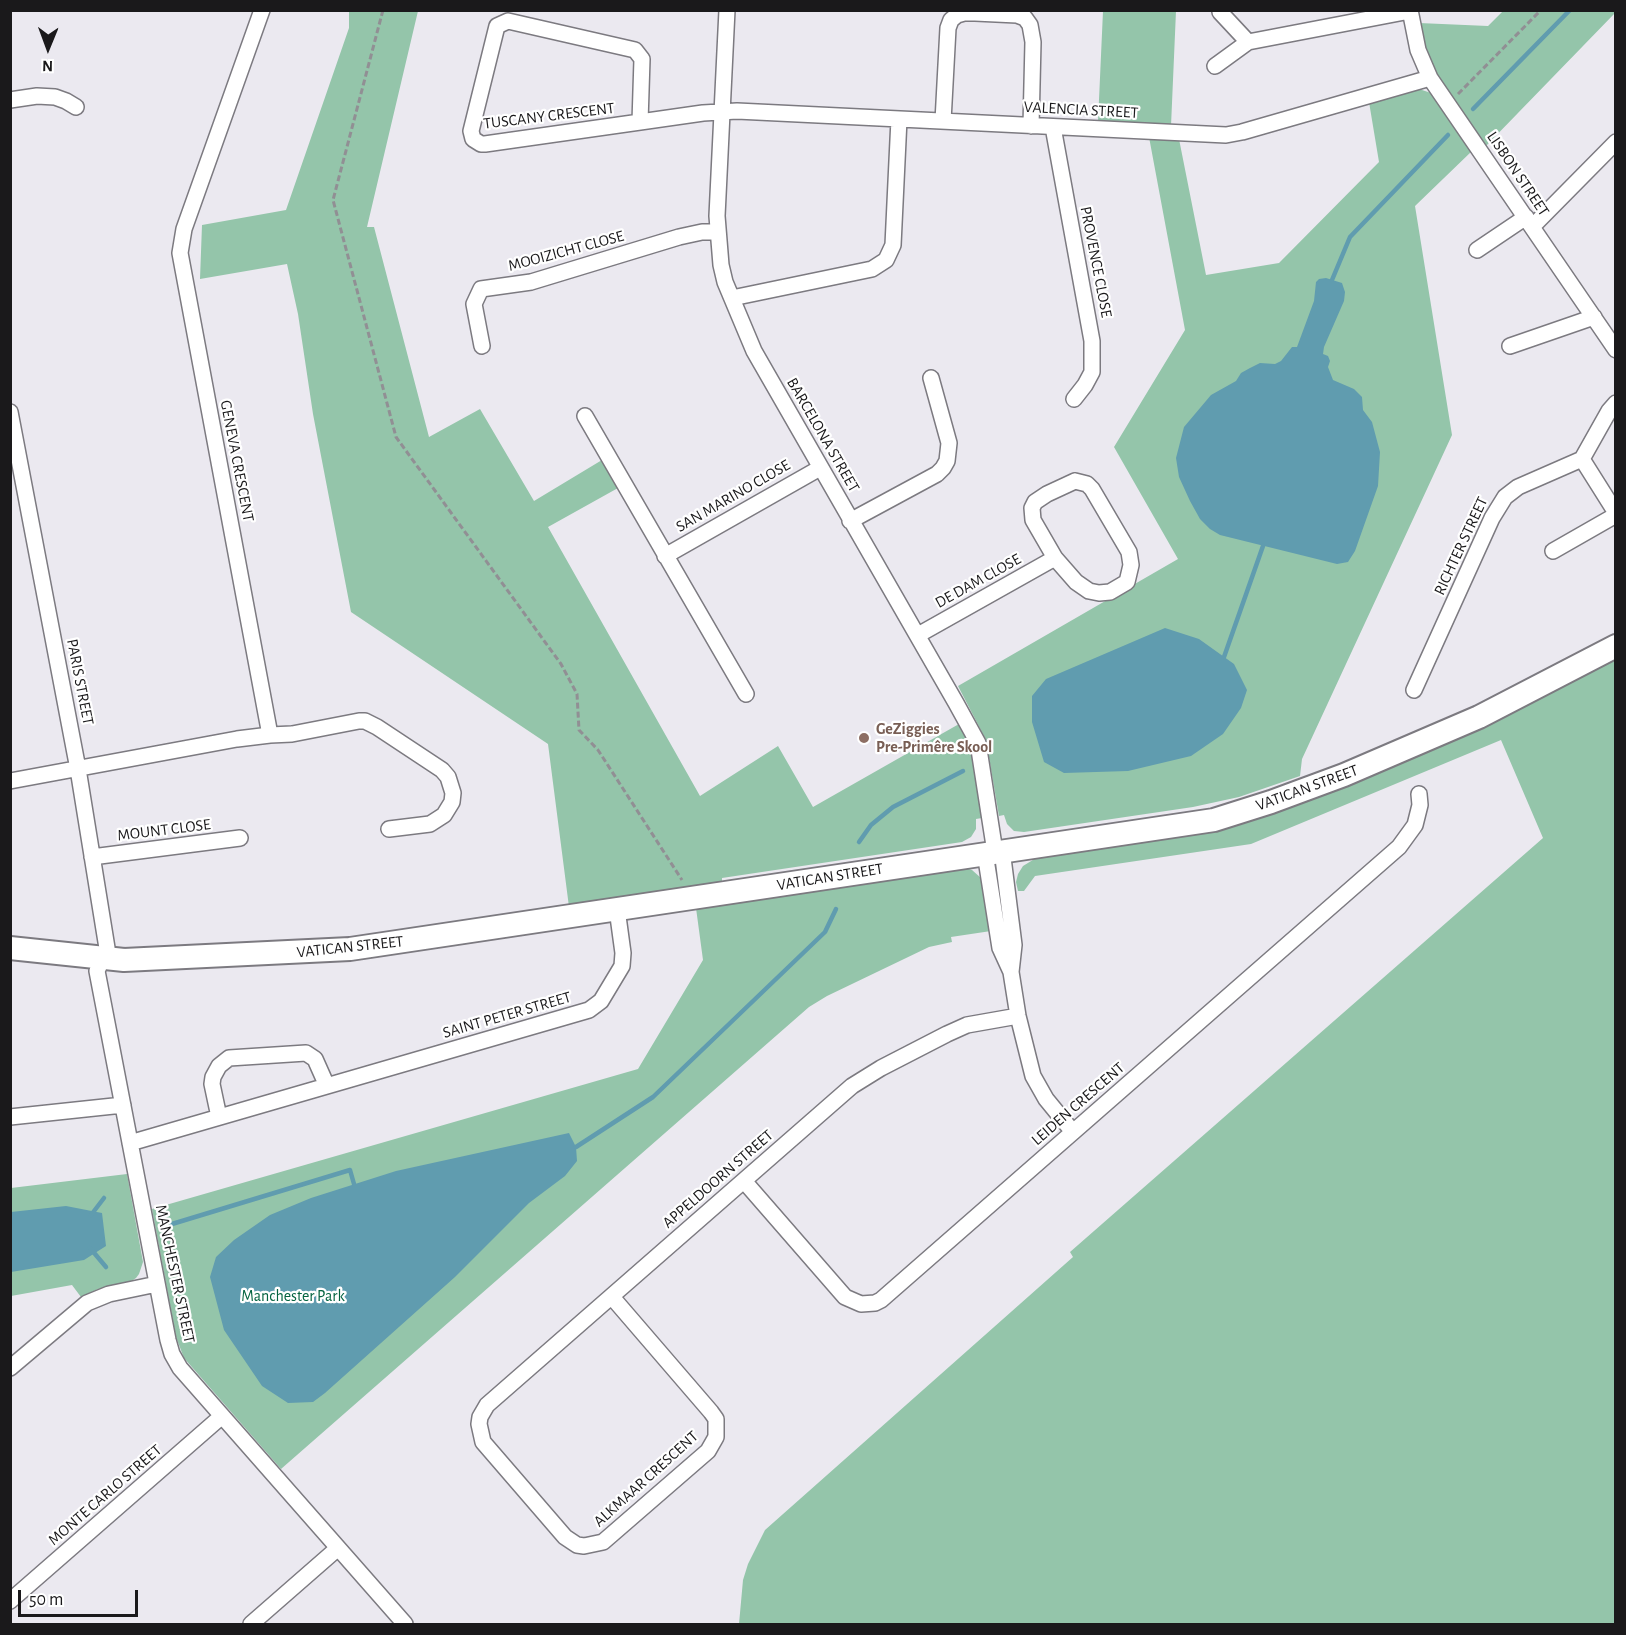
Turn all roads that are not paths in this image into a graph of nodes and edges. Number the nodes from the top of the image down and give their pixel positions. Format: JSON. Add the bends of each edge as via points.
{"nodes":[{"id":1,"x":262,"y":10,"type":"edge"},
{"id":2,"x":727,"y":10,"type":"edge"},
{"id":3,"x":1410,"y":11,"type":"edge"},
{"id":4,"x":1220,"y":12,"type":"dead end"},
{"id":5,"x":1248,"y":42,"type":"junction"},
{"id":6,"x":1215,"y":66,"type":"dead end"},
{"id":7,"x":1430,"y":78,"type":"junction"},
{"id":8,"x":10,"y":100,"type":"edge"},
{"id":9,"x":75,"y":107,"type":"dead end"},
{"id":10,"x":722,"y":112,"type":"junction"},
{"id":11,"x":899,"y":119,"type":"junction"},
{"id":12,"x":943,"y":121,"type":"junction"},
{"id":13,"x":640,"y":122,"type":"junction"},
{"id":14,"x":1031,"y":126,"type":"junction"},
{"id":15,"x":1053,"y":127,"type":"junction"},
{"id":16,"x":1616,"y":142,"type":"edge"},
{"id":17,"x":1529,"y":222,"type":"junction"},
{"id":18,"x":717,"y":232,"type":"junction"},
{"id":19,"x":1477,"y":250,"type":"dead end"},
{"id":20,"x":732,"y":298,"type":"junction"},
{"id":21,"x":1594,"y":317,"type":"junction"},
{"id":22,"x":482,"y":346,"type":"dead end"},
{"id":23,"x":1510,"y":346,"type":"dead end"},
{"id":24,"x":1616,"y":350,"type":"edge"},
{"id":25,"x":931,"y":378,"type":"dead end"},
{"id":26,"x":1074,"y":399,"type":"dead end"},
{"id":27,"x":1616,"y":403,"type":"edge"},
{"id":28,"x":10,"y":412,"type":"edge"},
{"id":29,"x":585,"y":416,"type":"dead end"},
{"id":30,"x":1582,"y":459,"type":"junction"},
{"id":31,"x":820,"y":468,"type":"junction"},
{"id":32,"x":1616,"y":514,"type":"edge"},
{"id":33,"x":850,"y":520,"type":"junction"},
{"id":34,"x":1553,"y":551,"type":"dead end"},
{"id":35,"x":665,"y":556,"type":"junction"},
{"id":36,"x":1055,"y":558,"type":"junction"},
{"id":37,"x":918,"y":635,"type":"junction"},
{"id":38,"x":1616,"y":646,"type":"edge"},
{"id":39,"x":1414,"y":690,"type":"dead end"},
{"id":40,"x":747,"y":694,"type":"dead end"},
{"id":41,"x":270,"y":735,"type":"junction"},
{"id":42,"x":78,"y":769,"type":"junction"},
{"id":43,"x":10,"y":781,"type":"edge"},
{"id":44,"x":1419,"y":794,"type":"dead end"},
{"id":45,"x":389,"y":830,"type":"dead end"},
{"id":46,"x":240,"y":838,"type":"dead end"},
{"id":47,"x":994,"y":852,"type":"junction"},
{"id":48,"x":92,"y":857,"type":"junction"},
{"id":49,"x":617,"y":909,"type":"junction"},
{"id":50,"x":10,"y":948,"type":"edge"},
{"id":51,"x":103,"y":958,"type":"junction"},
{"id":52,"x":1018,"y":1016,"type":"junction"},
{"id":53,"x":327,"y":1086,"type":"junction"},
{"id":54,"x":123,"y":1105,"type":"junction"},
{"id":55,"x":10,"y":1117,"type":"edge"},
{"id":56,"x":219,"y":1117,"type":"junction"},
{"id":57,"x":1073,"y":1132,"type":"junction"},
{"id":58,"x":130,"y":1143,"type":"junction"},
{"id":59,"x":744,"y":1181,"type":"junction"},
{"id":60,"x":157,"y":1284,"type":"junction"},
{"id":61,"x":612,"y":1296,"type":"junction"},
{"id":62,"x":10,"y":1368,"type":"edge"},
{"id":63,"x":222,"y":1416,"type":"junction"},
{"id":64,"x":479,"y":1424,"type":"joint"},
{"id":65,"x":338,"y":1548,"type":"junction"},
{"id":66,"x":10,"y":1601,"type":"edge"},
{"id":67,"x":250,"y":1624,"type":"edge"},
{"id":68,"x":405,"y":1624,"type":"edge"}],
"edges":[{"from":1,"to":41,"type":"street","name":"GENEVA CRESCENT","via":[[182,237],[180,253]]},
{"from":2,"to":10,"type":"street","name":"BARCELONA STREET"},
{"from":3,"to":5,"type":"street"},
{"from":3,"to":7,"type":"street","name":"LISBON STREET","via":[[1418,50]]},
{"from":4,"to":5,"type":"street"},
{"from":5,"to":6,"type":"street"},
{"from":7,"to":15,"type":"street","name":"VALENCIA STREET","via":[[1226,135]]},
{"from":7,"to":17,"type":"street","name":"LISBON STREET"},
{"from":8,"to":9,"type":"street","via":[[55,97]]},
{"from":10,"to":11,"type":"street","name":"VALENCIA STREET"},
{"from":10,"to":13,"type":"street","name":"TUSCANY CRESCENT"},
{"from":10,"to":18,"type":"street","name":"BARCELONA STREET"},
{"from":11,"to":12,"type":"street","name":"VALENCIA STREET"},
{"from":11,"to":20,"type":"street","via":[[893,245],[886,260],[872,269]]},
{"from":12,"to":14,"type":"street","name":"VALENCIA STREET"},
{"from":12,"to":14,"type":"street","via":[[951,20],[964,13],[1017,15],[1030,25],[1033,42]]},
{"from":13,"to":13,"type":"street","name":"TUSCANY CRESCENT","via":[[486,144],[476,142],[471,131],[497,26],[508,21],[635,50],[642,58]]},
{"from":14,"to":15,"type":"street","name":"VALENCIA STREET"},
{"from":15,"to":26,"type":"street","name":"PROVENCE CLOSE","via":[[1092,341],[1092,372]]},
{"from":16,"to":17,"type":"street"},
{"from":17,"to":19,"type":"street"},
{"from":17,"to":21,"type":"street","name":"LISBON STREET"},
{"from":18,"to":20,"type":"street","name":"BARCELONA STREET","via":[[721,265]]},
{"from":18,"to":22,"type":"street","name":"MOOIZICHT CLOSE","via":[[680,237],[531,282],[481,289],[474,304]]},
{"from":20,"to":31,"type":"street","name":"BARCELONA STREET","via":[[754,351]]},
{"from":21,"to":23,"type":"street"},
{"from":21,"to":24,"type":"street","name":"LISBON STREET"},
{"from":25,"to":33,"type":"street","via":[[949,443],[947,461],[937,474]]},
{"from":27,"to":30,"type":"street"},
{"from":28,"to":42,"type":"street","name":"PARIS STREET"},
{"from":29,"to":35,"type":"street","name":"SAN MARINO CLOSE"},
{"from":30,"to":32,"type":"street"},
{"from":30,"to":39,"type":"street","name":"RICHTER STREET","via":[[1518,487],[1505,497]]},
{"from":31,"to":33,"type":"street","name":"BARCELONA STREET"},
{"from":31,"to":35,"type":"street","name":"SAN MARINO CLOSE"},
{"from":32,"to":34,"type":"street"},
{"from":33,"to":37,"type":"street","name":"BARCELONA STREET"},
{"from":35,"to":40,"type":"street","name":"SAN MARINO CLOSE"},
{"from":36,"to":36,"type":"street","via":[[1089,591],[1110,592],[1127,582],[1129,552],[1087,484],[1067,484],[1035,502],[1032,508],[1033,520]]},
{"from":36,"to":37,"type":"street","name":"DE DAM CLOSE"},
{"from":37,"to":47,"type":"street","name":"BARCELONA STREET","via":[[978,743]]},
{"from":38,"to":47,"type":"street","name":"VATICAN STREET","via":[[1479,717],[1271,802],[1214,820]]},
{"from":41,"to":42,"type":"street"},
{"from":41,"to":45,"type":"street","via":[[365,721],[442,770],[453,793],[444,816],[430,824]]},
{"from":42,"to":43,"type":"street"},
{"from":42,"to":48,"type":"street","name":"PARIS STREET"},
{"from":44,"to":57,"type":"street","name":"LEIDEN CRESCENT","via":[[1415,825],[1399,847]]},
{"from":46,"to":48,"type":"street","name":"MOUNT CLOSE"},
{"from":47,"to":49,"type":"street","name":"VATICAN STREET"},
{"from":47,"to":52,"type":"street","name":"BARCELONA STREET","via":[[1014,945],[1011,972]]},
{"from":48,"to":51,"type":"street","name":"PARIS STREET","via":[[107,948]]},
{"from":49,"to":51,"type":"street","name":"VATICAN STREET","via":[[350,949]]},
{"from":49,"to":53,"type":"street","name":"SAINT PETER STREET","via":[[623,961],[594,1007]]},
{"from":50,"to":51,"type":"street","name":"VATICAN STREET"},
{"from":51,"to":54,"type":"street","name":"MANCHESTER STREET","via":[[97,971]]},
{"from":52,"to":57,"type":"street","name":"BARCELONA STREET","via":[[1036,1083]]},
{"from":52,"to":59,"type":"street","name":"APPELDOORN STREET","via":[[967,1025],[881,1068],[852,1086]]},
{"from":53,"to":56,"type":"street","name":"SAINT PETER STREET"},
{"from":53,"to":56,"type":"street","via":[[315,1059],[306,1053],[229,1058],[213,1077]]},
{"from":54,"to":55,"type":"street"},
{"from":54,"to":58,"type":"street","name":"MANCHESTER STREET"},
{"from":56,"to":58,"type":"street","name":"SAINT PETER STREET"},
{"from":57,"to":59,"type":"street","name":"LEIDEN CRESCENT","via":[[881,1300],[868,1304],[845,1297]]},
{"from":58,"to":60,"type":"street","name":"MANCHESTER STREET"},
{"from":59,"to":61,"type":"street","name":"APPELDOORN STREET"},
{"from":60,"to":62,"type":"street","via":[[87,1303]]},
{"from":60,"to":63,"type":"street","name":"MANCHESTER STREET","via":[[172,1354]]},
{"from":61,"to":64,"type":"street","name":"APPELDOORN STREET","via":[[488,1405]]},
{"from":61,"to":64,"type":"street","name":"ALKMAAR CRESCENT","via":[[711,1412],[717,1428],[708,1451],[603,1542],[584,1546],[565,1537],[483,1442]]},
{"from":63,"to":65,"type":"street","name":"MANCHESTER STREET"},
{"from":63,"to":66,"type":"street","name":"MONTE CARLO STREET"},
{"from":65,"to":67,"type":"street"},
{"from":65,"to":68,"type":"street","name":"MANCHESTER STREET"}]}
